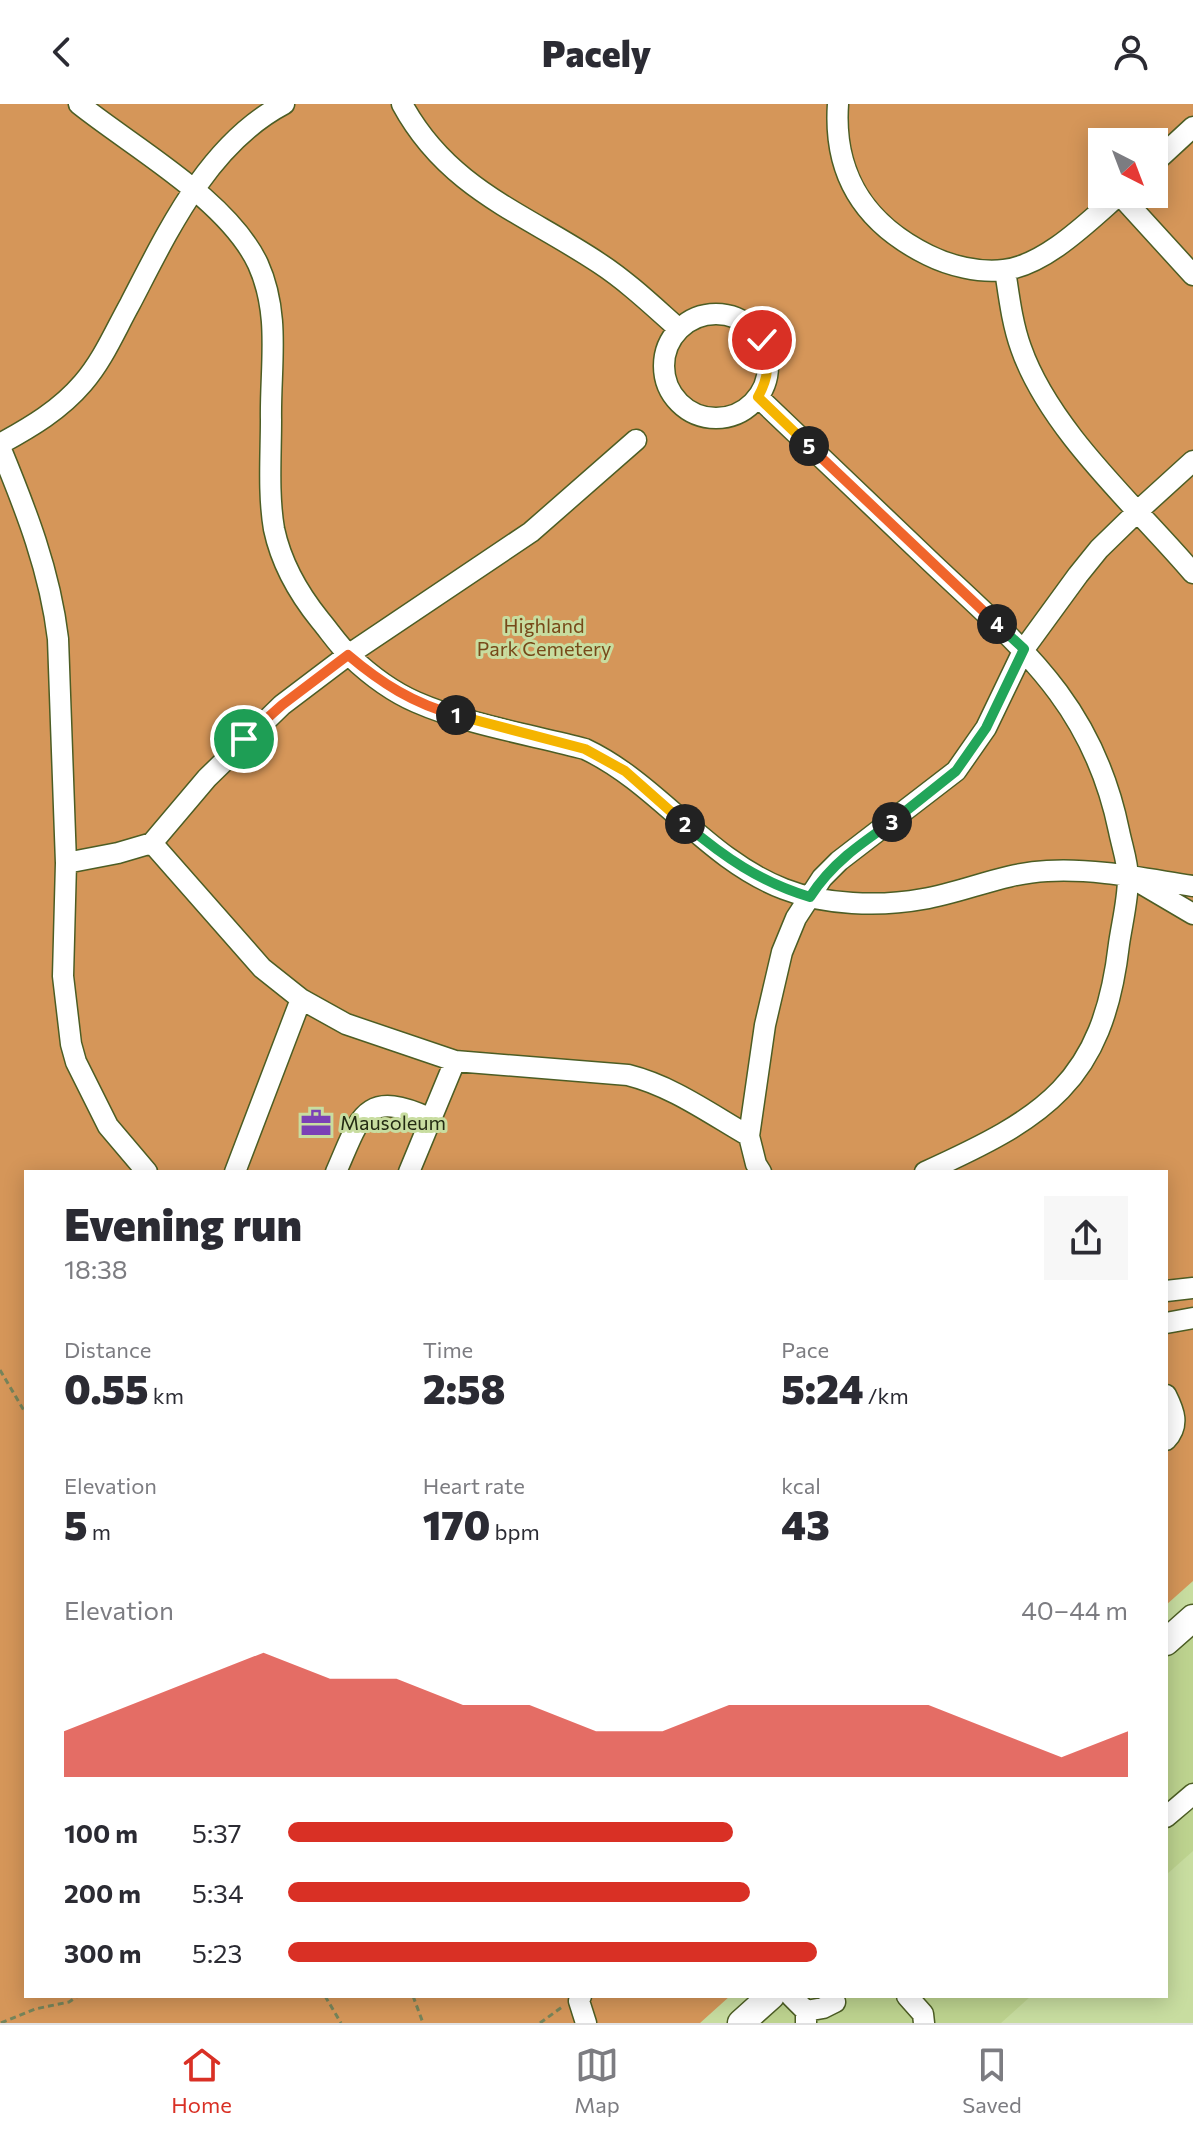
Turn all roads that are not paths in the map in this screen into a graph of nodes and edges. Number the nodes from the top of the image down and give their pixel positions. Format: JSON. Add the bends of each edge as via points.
{"nodes":[{"id":1,"x":79,"y":104,"type":"edge"},
{"id":2,"x":284,"y":104,"type":"edge"},
{"id":3,"x":402,"y":104,"type":"edge"},
{"id":4,"x":838,"y":104,"type":"edge"},
{"id":5,"x":1193,"y":127,"type":"edge"},
{"id":6,"x":1168,"y":150,"type":"edge"},
{"id":7,"x":193,"y":191,"type":"junction"},
{"id":8,"x":1103,"y":208,"type":"edge"},
{"id":9,"x":1133,"y":208,"type":"edge"},
{"id":10,"x":1005,"y":270,"type":"junction"},
{"id":11,"x":1193,"y":275,"type":"edge"},
{"id":12,"x":679,"y":329,"type":"junction"},
{"id":13,"x":758,"y":397,"type":"junction"},
{"id":14,"x":636,"y":440,"type":"dead end"},
{"id":15,"x":0,"y":446,"type":"edge"},
{"id":16,"x":1193,"y":461,"type":"edge"},
{"id":17,"x":1138,"y":511,"type":"junction"},
{"id":18,"x":1193,"y":573,"type":"edge"},
{"id":19,"x":1024,"y":649,"type":"junction"},
{"id":20,"x":348,"y":655,"type":"junction"},
{"id":21,"x":152,"y":843,"type":"junction"},
{"id":22,"x":66,"y":863,"type":"junction"},
{"id":23,"x":1128,"y":877,"type":"junction"},
{"id":24,"x":1193,"y":886,"type":"edge"},
{"id":25,"x":810,"y":897,"type":"junction"},
{"id":26,"x":1193,"y":914,"type":"edge"},
{"id":27,"x":301,"y":999,"type":"junction"},
{"id":28,"x":455,"y":1061,"type":"junction"},
{"id":29,"x":429,"y":1118,"type":"junction"},
{"id":30,"x":749,"y":1136,"type":"junction"},
{"id":31,"x":145,"y":1170,"type":"edge"},
{"id":32,"x":236,"y":1170,"type":"edge"},
{"id":33,"x":337,"y":1170,"type":"edge"},
{"id":34,"x":410,"y":1170,"type":"edge"},
{"id":35,"x":760,"y":1170,"type":"edge"},
{"id":36,"x":930,"y":1170,"type":"edge"},
{"id":37,"x":1193,"y":1288,"type":"edge"},
{"id":38,"x":1168,"y":1291,"type":"edge"},
{"id":39,"x":1193,"y":1318,"type":"edge"},
{"id":40,"x":1168,"y":1323,"type":"edge"},
{"id":41,"x":1168,"y":1400,"type":"edge"},
{"id":42,"x":1168,"y":1438,"type":"edge"},
{"id":43,"x":1193,"y":1618,"type":"edge"},
{"id":44,"x":1168,"y":1640,"type":"edge"},
{"id":45,"x":1193,"y":1794,"type":"edge"},
{"id":46,"x":1168,"y":1815,"type":"edge"},
{"id":47,"x":580,"y":1998,"type":"edge"},
{"id":48,"x":769,"y":1998,"type":"edge"},
{"id":49,"x":792,"y":1998,"type":"edge"},
{"id":50,"x":909,"y":1998,"type":"edge"},
{"id":51,"x":835,"y":2002,"type":"dead end"},
{"id":52,"x":806,"y":2017,"type":"edge"},
{"id":53,"x":586,"y":2023,"type":"edge"},
{"id":54,"x":741,"y":2023,"type":"edge"},
{"id":55,"x":924,"y":2023,"type":"edge"}],
"edges":[{"from":1,"to":7,"type":"lane"},
{"from":2,"to":7,"type":"lane","via":[[236,138]]},
{"from":3,"to":12,"type":"lane","via":[[427,141],[466,182],[599,263]]},
{"from":4,"to":10,"type":"lane","via":[[836,130],[844,165],[872,216],[939,261]]},
{"from":5,"to":6,"type":"lane"},
{"from":7,"to":15,"type":"lane","via":[[85,381],[55,411]]},
{"from":7,"to":20,"type":"lane","via":[[244,239],[269,292],[275,342],[274,527],[302,595]]},
{"from":8,"to":10,"type":"lane","via":[[1047,253]]},
{"from":9,"to":11,"type":"lane"},
{"from":10,"to":17,"type":"lane","via":[[1015,328],[1033,376],[1063,424]]},
{"from":12,"to":13,"type":"lane","via":[[708,314],[739,319],[762,340],[767,354],[765,384]]},
{"from":12,"to":13,"type":"lane","via":[[670,341],[664,372],[687,410],[717,418],[747,408]]},
{"from":13,"to":19,"type":"lane"},
{"from":14,"to":20,"type":"lane","via":[[531,532]]},
{"from":15,"to":22,"type":"lane","via":[[37,539],[54,603]]},
{"from":16,"to":17,"type":"lane"},
{"from":17,"to":18,"type":"lane"},
{"from":17,"to":19,"type":"lane","via":[[1078,575]]},
{"from":19,"to":23,"type":"lane","via":[[1091,742],[1106,779]]},
{"from":19,"to":25,"type":"lane","via":[[986,728],[956,771],[839,861]]},
{"from":20,"to":21,"type":"lane","via":[[244,739]]},
{"from":20,"to":25,"type":"lane","via":[[415,702],[606,758],[719,853],[762,880]]},
{"from":21,"to":22,"type":"lane"},
{"from":21,"to":27,"type":"lane","via":[[262,968]]},
{"from":22,"to":31,"type":"lane","via":[[63,964],[71,1044],[108,1126]]},
{"from":23,"to":24,"type":"lane"},
{"from":23,"to":25,"type":"lane","via":[[1050,870],[924,899]]},
{"from":23,"to":26,"type":"lane"},
{"from":23,"to":36,"type":"lane","via":[[1114,983],[1088,1057],[1062,1088],[1017,1125]]},
{"from":25,"to":30,"type":"lane","via":[[782,952]]},
{"from":27,"to":28,"type":"lane","via":[[346,1024]]},
{"from":27,"to":32,"type":"lane"},
{"from":28,"to":29,"type":"lane"},
{"from":28,"to":30,"type":"lane","via":[[628,1075],[694,1103]]},
{"from":29,"to":33,"type":"lane","via":[[397,1106],[374,1108],[360,1118]]},
{"from":29,"to":34,"type":"lane"},
{"from":30,"to":35,"type":"lane"},
{"from":37,"to":38,"type":"lane"},
{"from":39,"to":40,"type":"lane"},
{"from":41,"to":42,"type":"lane","via":[[1175,1417]]},
{"from":43,"to":44,"type":"main road"},
{"from":45,"to":46,"type":"lane"},
{"from":47,"to":53,"type":"lane"},
{"from":48,"to":54,"type":"main road"},
{"from":49,"to":52,"type":"lane"},
{"from":50,"to":55,"type":"lane"},
{"from":51,"to":52,"type":"lane"}]}
